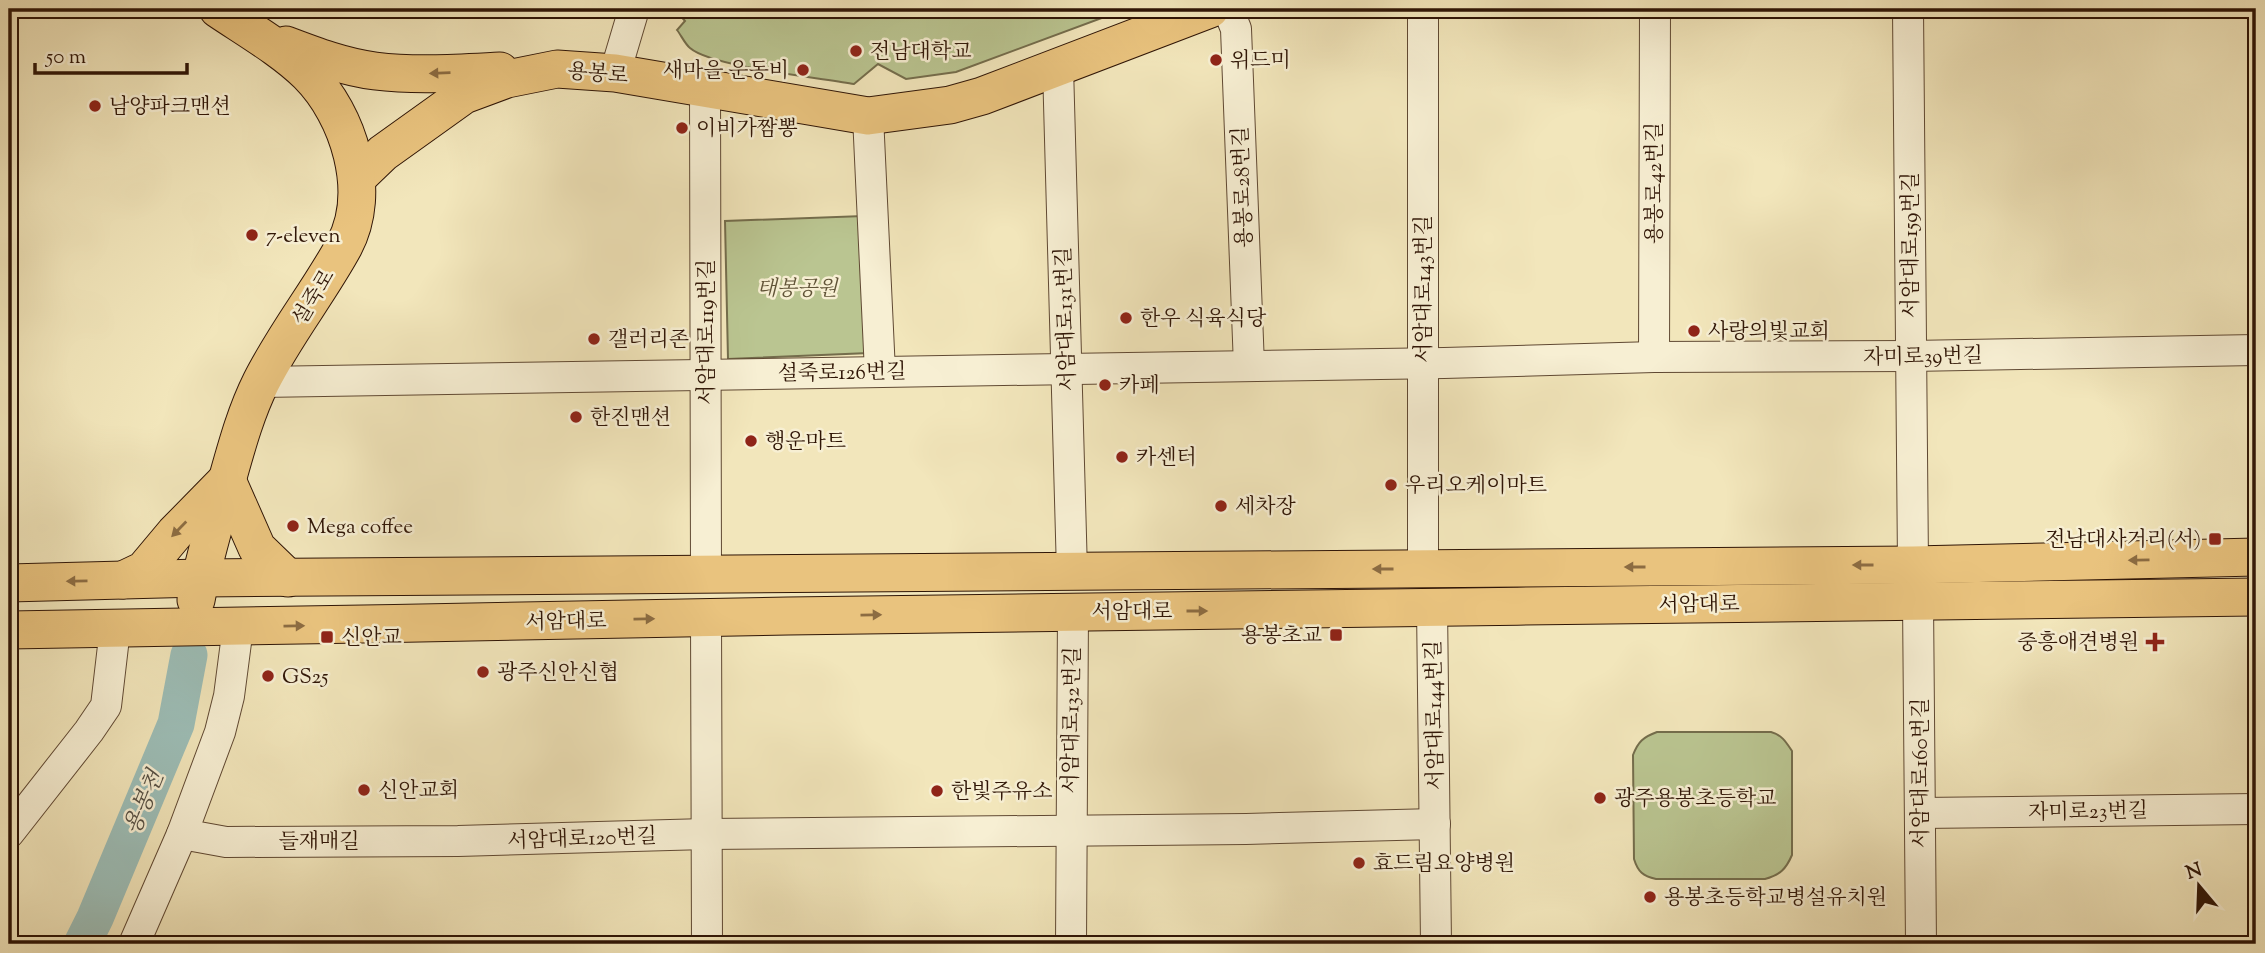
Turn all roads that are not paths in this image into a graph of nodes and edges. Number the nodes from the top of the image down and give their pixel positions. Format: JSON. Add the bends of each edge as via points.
{"nodes":[{"id":1,"x":218,"y":9,"type":"edge"},
{"id":2,"x":634,"y":9,"type":"edge"},
{"id":3,"x":1210,"y":9,"type":"edge"},
{"id":4,"x":1228,"y":9,"type":"edge"},
{"id":5,"x":1423,"y":9,"type":"edge"},
{"id":6,"x":1655,"y":9,"type":"edge"},
{"id":7,"x":1908,"y":9,"type":"edge"},
{"id":8,"x":254,"y":33,"type":"junction"},
{"id":9,"x":1058,"y":67,"type":"junction"},
{"id":10,"x":557,"y":69,"type":"junction"},
{"id":11,"x":615,"y":73,"type":"junction"},
{"id":12,"x":705,"y":88,"type":"junction"},
{"id":13,"x":868,"y":116,"type":"junction"},
{"id":14,"x":357,"y":178,"type":"junction"},
{"id":15,"x":2256,"y":350,"type":"edge"},
{"id":16,"x":1910,"y":356,"type":"junction"},
{"id":17,"x":1654,"y":357,"type":"junction"},
{"id":18,"x":1422,"y":363,"type":"junction"},
{"id":19,"x":1250,"y":366,"type":"junction"},
{"id":20,"x":1067,"y":369,"type":"junction"},
{"id":21,"x":880,"y":372,"type":"junction"},
{"id":22,"x":706,"y":374,"type":"junction"},
{"id":23,"x":261,"y":382,"type":"junction"},
{"id":24,"x":227,"y":480,"type":"junction"},
{"id":25,"x":2256,"y":557,"type":"edge"},
{"id":26,"x":1913,"y":565,"type":"junction"},
{"id":27,"x":1423,"y":569,"type":"junction"},
{"id":28,"x":1072,"y":572,"type":"junction"},
{"id":29,"x":706,"y":576,"type":"junction"},
{"id":30,"x":200,"y":578,"type":"junction"},
{"id":31,"x":288,"y":578,"type":"junction"},
{"id":32,"x":134,"y":580,"type":"junction"},
{"id":33,"x":9,"y":583,"type":"edge"},
{"id":34,"x":2256,"y":597,"type":"edge"},
{"id":35,"x":1918,"y":601,"type":"junction"},
{"id":36,"x":1432,"y":606,"type":"junction"},
{"id":37,"x":1073,"y":612,"type":"junction"},
{"id":38,"x":706,"y":617,"type":"junction"},
{"id":39,"x":126,"y":628,"type":"junction"},
{"id":40,"x":190,"y":628,"type":"junction"},
{"id":41,"x":232,"y":628,"type":"junction"},
{"id":42,"x":9,"y":630,"type":"edge"},
{"id":43,"x":2256,"y":809,"type":"edge"},
{"id":44,"x":1920,"y":813,"type":"junction"},
{"id":45,"x":1435,"y":824,"type":"junction"},
{"id":46,"x":1070,"y":829,"type":"junction"},
{"id":47,"x":9,"y":834,"type":"edge"},
{"id":48,"x":182,"y":834,"type":"junction"},
{"id":49,"x":706,"y":834,"type":"junction"},
{"id":50,"x":458,"y":841,"type":"joint"},
{"id":51,"x":134,"y":944,"type":"edge"},
{"id":52,"x":707,"y":944,"type":"edge"},
{"id":53,"x":1071,"y":944,"type":"edge"},
{"id":54,"x":1436,"y":944,"type":"edge"},
{"id":55,"x":1921,"y":944,"type":"edge"}],
"edges":[{"from":1,"to":8,"type":"main road","name":"설죽로"},
{"from":2,"to":11,"type":"street"},
{"from":3,"to":9,"type":"main road","name":"용봉로"},
{"from":4,"to":19,"type":"street","name":"용봉로28번길","via":[[1236,29]]},
{"from":5,"to":18,"type":"street","name":"서암대로143번길"},
{"from":6,"to":17,"type":"street","name":"용봉로42번길"},
{"from":7,"to":16,"type":"street","name":"서암대로159번길"},
{"from":10,"to":8,"type":"main road","one_way":true,"via":[[424,74],[374,71],[327,61]]},
{"from":8,"to":14,"type":"main road","name":"설죽로","via":[[319,87],[344,132]]},
{"from":9,"to":13,"type":"main road","name":"용봉로","via":[[950,105]]},
{"from":9,"to":20,"type":"street","name":"서암대로131번길"},
{"from":10,"to":11,"type":"main road","name":"용봉로"},
{"from":10,"to":14,"type":"main road","name":"용봉로","via":[[507,79],[464,95],[383,153]]},
{"from":11,"to":12,"type":"main road","name":"용봉로"},
{"from":12,"to":13,"type":"main road","name":"용봉로"},
{"from":12,"to":22,"type":"street","name":"서암대로119번길"},
{"from":13,"to":21,"type":"street"},
{"from":14,"to":23,"type":"main road","name":"설죽로","via":[[346,243]]},
{"from":15,"to":16,"type":"street","name":"자미로39번길"},
{"from":16,"to":17,"type":"street","name":"자미로39번길"},
{"from":16,"to":26,"type":"street","name":"서암대로159번길"},
{"from":17,"to":18,"type":"street","name":"자미로39번길"},
{"from":18,"to":19,"type":"street","name":"설죽로126번길"},
{"from":18,"to":27,"type":"street","name":"서암대로143번길"},
{"from":19,"to":20,"type":"street","name":"설죽로126번길"},
{"from":20,"to":21,"type":"street","name":"설죽로126번길"},
{"from":20,"to":28,"type":"street","name":"서암대로131번길"},
{"from":21,"to":22,"type":"street","name":"설죽로126번길"},
{"from":22,"to":23,"type":"street","name":"설죽로126번길"},
{"from":22,"to":29,"type":"street","name":"서암대로119번길"},
{"from":23,"to":24,"type":"main road","name":"설죽로"},
{"from":24,"to":30,"type":"main road","name":"설죽로"},
{"from":24,"to":31,"type":"main road","via":[[257,548]]},
{"from":24,"to":32,"type":"main road","one_way":true},
{"from":25,"to":26,"type":"main road","name":"서암대로","one_way":true},
{"from":26,"to":27,"type":"main road","name":"서암대로","one_way":true},
{"from":27,"to":28,"type":"main road","name":"서암대로","one_way":true},
{"from":28,"to":29,"type":"main road","name":"서암대로"},
{"from":29,"to":31,"type":"main road","name":"서암대로"},
{"from":30,"to":31,"type":"main road","name":"서암대로"},
{"from":30,"to":32,"type":"main road","name":"서암대로"},
{"from":30,"to":40,"type":"main road","name":"설죽로"},
{"from":32,"to":33,"type":"main road","name":"서암대로","one_way":true},
{"from":34,"to":35,"type":"main road","name":"서암대로"},
{"from":35,"to":36,"type":"main road","name":"서암대로"},
{"from":35,"to":44,"type":"street","name":"서암대로160번길"},
{"from":37,"to":36,"type":"main road","name":"서암대로","one_way":true},
{"from":36,"to":45,"type":"street","name":"서암대로144번길"},
{"from":38,"to":37,"type":"main road","name":"서암대로","one_way":true},
{"from":37,"to":46,"type":"street","name":"서암대로132번길"},
{"from":41,"to":38,"type":"main road","name":"서암대로","one_way":true},
{"from":38,"to":49,"type":"street"},
{"from":39,"to":40,"type":"main road","name":"서암대로"},
{"from":39,"to":42,"type":"main road","name":"서암대로"},
{"from":39,"to":47,"type":"street","via":[[106,706]]},
{"from":40,"to":41,"type":"main road","name":"서암대로"},
{"from":41,"to":48,"type":"street","via":[[229,696]]},
{"from":43,"to":44,"type":"street","name":"자미로23번길"},
{"from":44,"to":55,"type":"street","name":"서암대로160번길"},
{"from":45,"to":46,"type":"street"},
{"from":45,"to":54,"type":"street","name":"서암대로144번길"},
{"from":46,"to":49,"type":"street","name":"서암대로120번길"},
{"from":46,"to":53,"type":"street","name":"서암대로132번길"},
{"from":48,"to":50,"type":"street","name":"들재매길","via":[[226,842]]},
{"from":48,"to":51,"type":"street"},
{"from":49,"to":50,"type":"street","name":"서암대로120번길"},
{"from":49,"to":52,"type":"street"}]}
